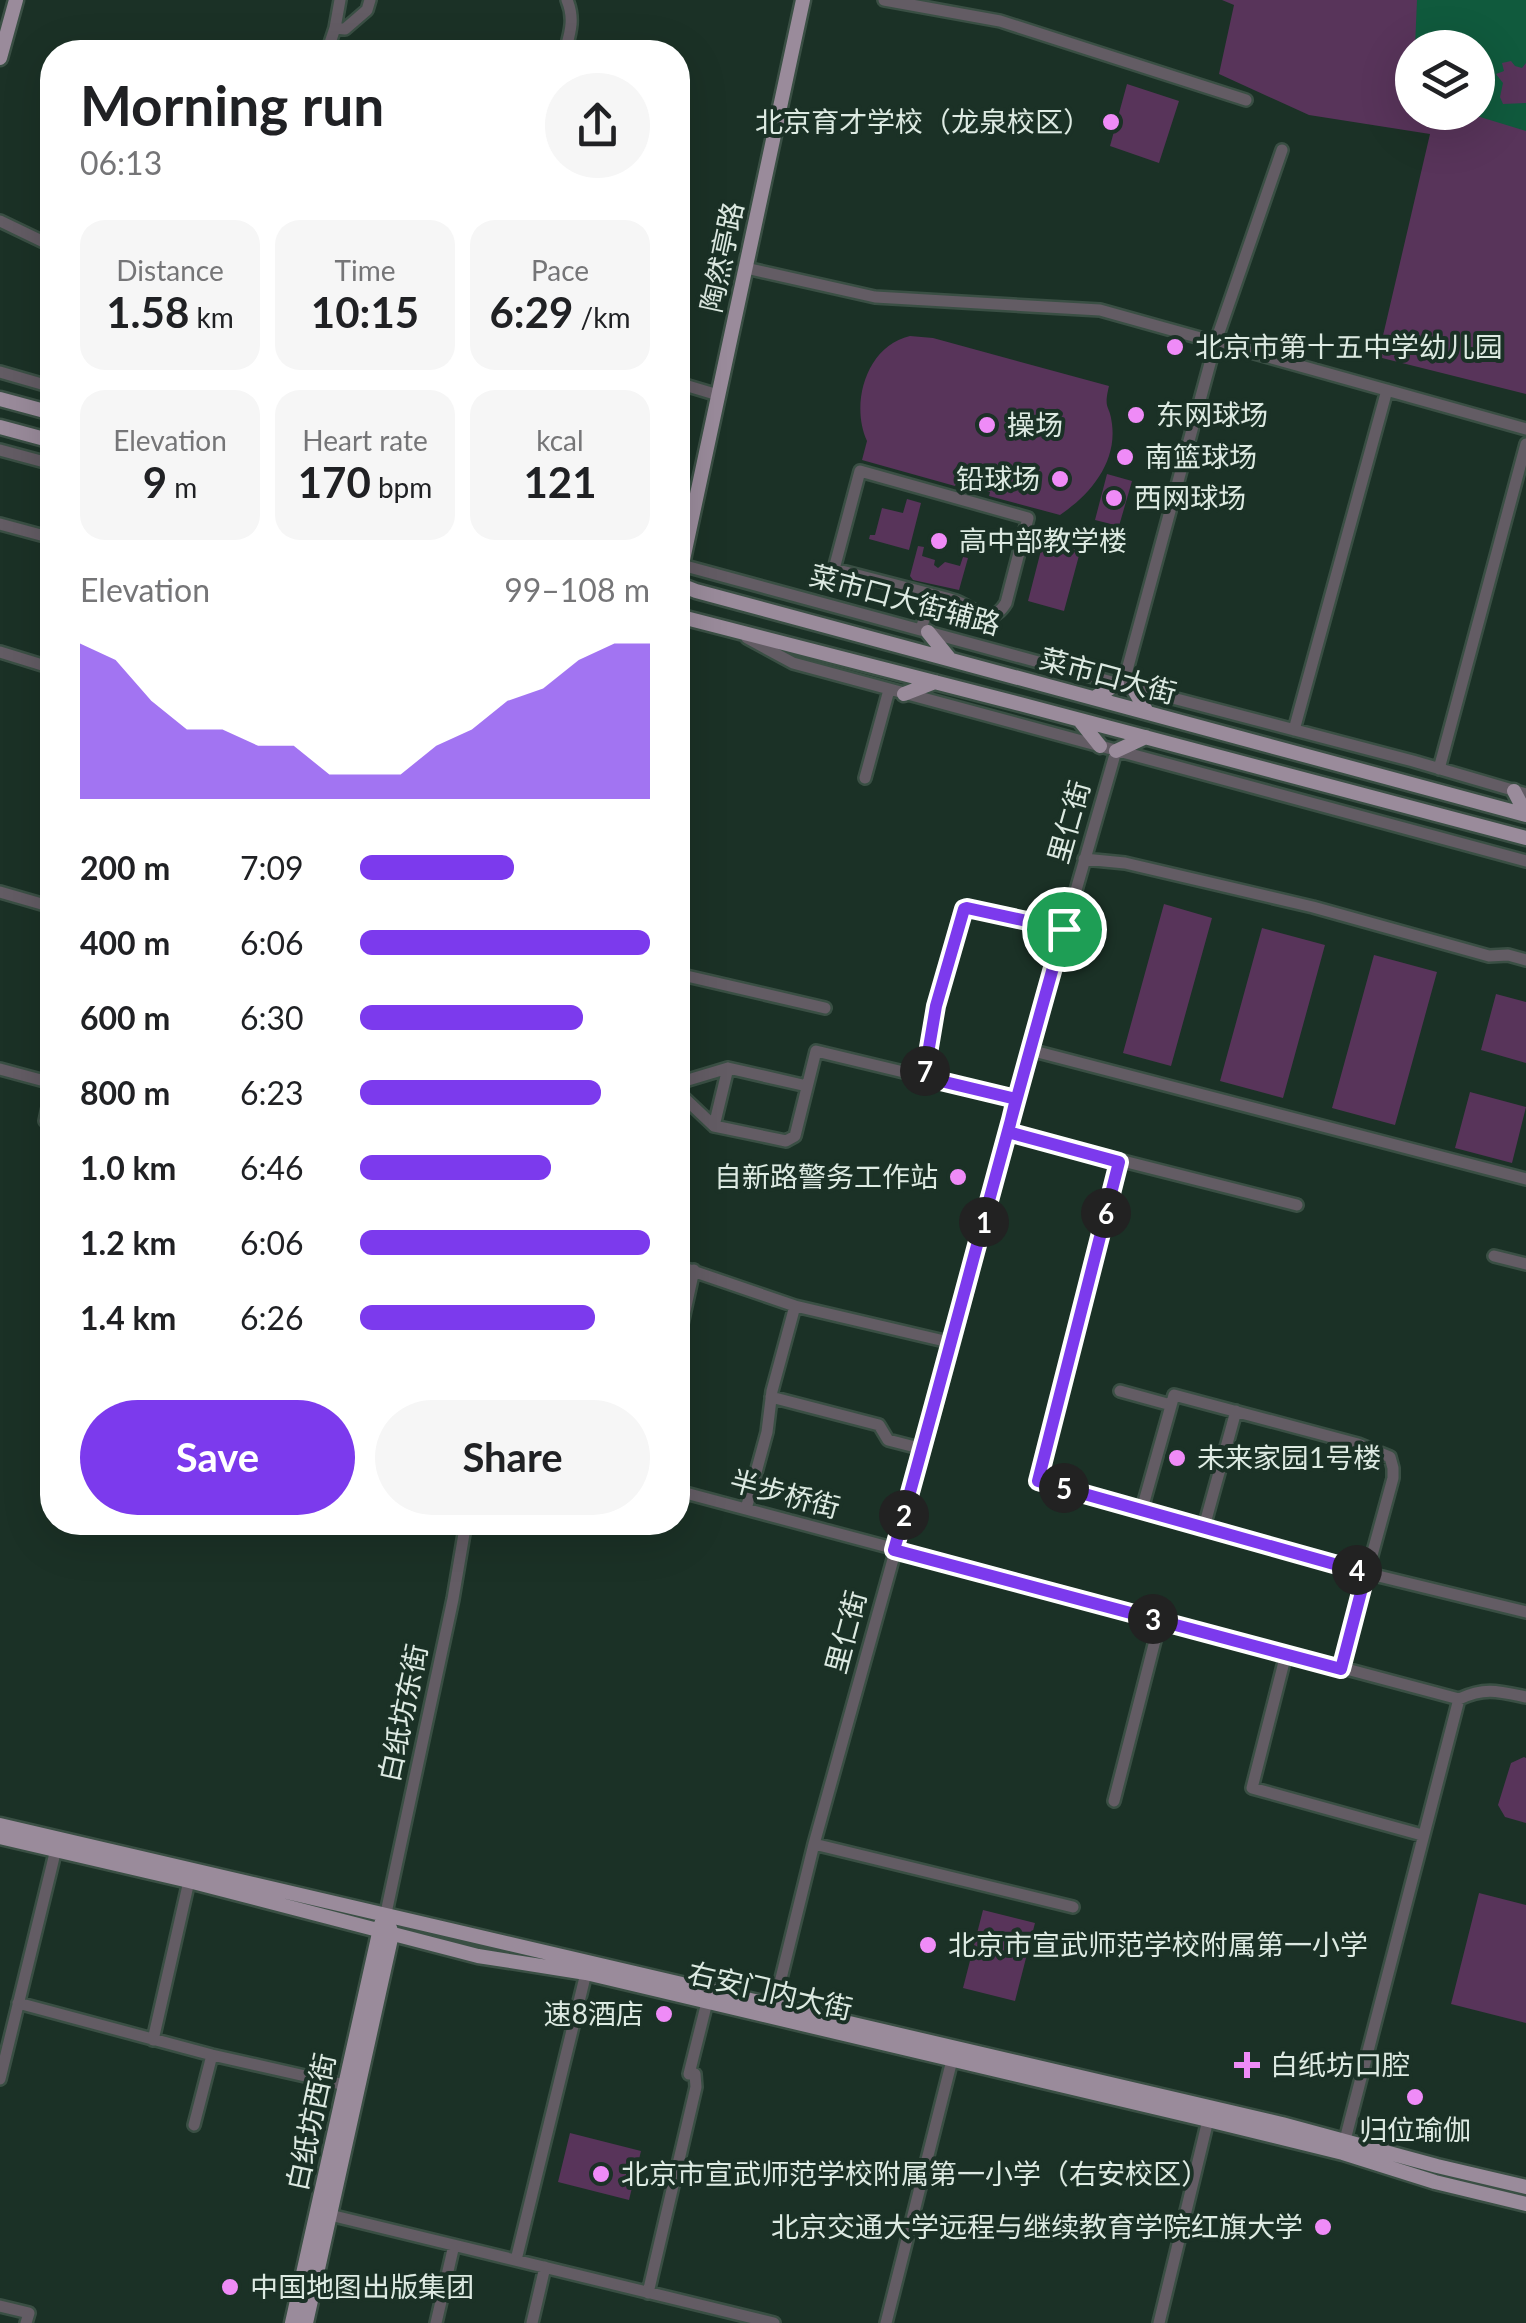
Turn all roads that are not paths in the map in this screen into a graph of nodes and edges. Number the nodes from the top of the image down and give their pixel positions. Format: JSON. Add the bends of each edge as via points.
{"nodes":[{"id":1,"x":16,"y":0,"type":"edge"},
{"id":2,"x":340,"y":0,"type":"edge"},
{"id":3,"x":370,"y":0,"type":"edge"},
{"id":4,"x":567,"y":0,"type":"edge"},
{"id":5,"x":804,"y":0,"type":"edge"},
{"id":6,"x":884,"y":0,"type":"edge"},
{"id":7,"x":905,"y":2,"type":"edge"},
{"id":8,"x":335,"y":28,"type":"junction"},
{"id":9,"x":331,"y":40,"type":"edge"},
{"id":10,"x":568,"y":40,"type":"edge"},
{"id":11,"x":0,"y":58,"type":"edge"},
{"id":12,"x":1246,"y":100,"type":"dead end"},
{"id":13,"x":1282,"y":150,"type":"dead end"},
{"id":14,"x":0,"y":221,"type":"edge"},
{"id":15,"x":40,"y":240,"type":"edge"},
{"id":16,"x":746,"y":268,"type":"junction"},
{"id":17,"x":1216,"y":341,"type":"junction"},
{"id":18,"x":0,"y":372,"type":"edge"},
{"id":19,"x":40,"y":384,"type":"edge"},
{"id":20,"x":690,"y":386,"type":"edge"},
{"id":21,"x":1387,"y":390,"type":"junction"},
{"id":22,"x":718,"y":394,"type":"junction"},
{"id":23,"x":0,"y":399,"type":"edge"},
{"id":24,"x":40,"y":410,"type":"edge"},
{"id":25,"x":0,"y":427,"type":"edge"},
{"id":26,"x":1526,"y":429,"type":"edge"},
{"id":27,"x":40,"y":438,"type":"edge"},
{"id":28,"x":1526,"y":444,"type":"edge"},
{"id":29,"x":0,"y":450,"type":"edge"},
{"id":30,"x":40,"y":461,"type":"edge"},
{"id":31,"x":690,"y":517,"type":"edge"},
{"id":32,"x":0,"y":524,"type":"edge"},
{"id":33,"x":40,"y":535,"type":"edge"},
{"id":34,"x":690,"y":568,"type":"edge"},
{"id":35,"x":690,"y":589,"type":"edge"},
{"id":36,"x":931,"y":594,"type":"junction"},
{"id":37,"x":690,"y":619,"type":"edge"},
{"id":38,"x":924,"y":631,"type":"junction"},
{"id":39,"x":738,"y":633,"type":"junction"},
{"id":40,"x":0,"y":652,"type":"edge"},
{"id":41,"x":950,"y":659,"type":"junction"},
{"id":42,"x":40,"y":664,"type":"edge"},
{"id":43,"x":935,"y":682,"type":"junction"},
{"id":44,"x":1124,"y":686,"type":"junction"},
{"id":45,"x":896,"y":692,"type":"junction"},
{"id":46,"x":1094,"y":698,"type":"junction"},
{"id":47,"x":1147,"y":712,"type":"junction"},
{"id":48,"x":1080,"y":720,"type":"junction"},
{"id":49,"x":1294,"y":730,"type":"junction"},
{"id":50,"x":1146,"y":737,"type":"junction"},
{"id":51,"x":1100,"y":746,"type":"junction"},
{"id":52,"x":1116,"y":752,"type":"junction"},
{"id":53,"x":1439,"y":769,"type":"junction"},
{"id":54,"x":865,"y":778,"type":"dead end"},
{"id":55,"x":1520,"y":793,"type":"edge"},
{"id":56,"x":1526,"y":814,"type":"edge"},
{"id":57,"x":1526,"y":838,"type":"edge"},
{"id":58,"x":1084,"y":858,"type":"junction"},
{"id":59,"x":1526,"y":861,"type":"edge"},
{"id":60,"x":0,"y":892,"type":"edge"},
{"id":61,"x":40,"y":904,"type":"edge"},
{"id":62,"x":1064,"y":929,"type":"junction"},
{"id":63,"x":1526,"y":960,"type":"edge"},
{"id":64,"x":690,"y":977,"type":"edge"},
{"id":65,"x":825,"y":1008,"type":"dead end"},
{"id":66,"x":1030,"y":1050,"type":"junction"},
{"id":67,"x":728,"y":1068,"type":"junction"},
{"id":68,"x":0,"y":1069,"type":"edge"},
{"id":69,"x":924,"y":1077,"type":"junction"},
{"id":70,"x":690,"y":1079,"type":"edge"},
{"id":71,"x":40,"y":1082,"type":"edge"},
{"id":72,"x":807,"y":1086,"type":"junction"},
{"id":73,"x":1016,"y":1099,"type":"junction"},
{"id":74,"x":690,"y":1103,"type":"edge"},
{"id":75,"x":714,"y":1126,"type":"junction"},
{"id":76,"x":1008,"y":1132,"type":"junction"},
{"id":77,"x":1119,"y":1162,"type":"junction"},
{"id":78,"x":1526,"y":1179,"type":"edge"},
{"id":79,"x":1297,"y":1205,"type":"dead end"},
{"id":80,"x":1494,"y":1256,"type":"dead end"},
{"id":81,"x":1526,"y":1264,"type":"edge"},
{"id":82,"x":690,"y":1269,"type":"edge"},
{"id":83,"x":694,"y":1270,"type":"junction"},
{"id":84,"x":690,"y":1288,"type":"edge"},
{"id":85,"x":795,"y":1306,"type":"junction"},
{"id":86,"x":952,"y":1343,"type":"junction"},
{"id":87,"x":1120,"y":1391,"type":"dead end"},
{"id":88,"x":771,"y":1397,"type":"junction"},
{"id":89,"x":1171,"y":1405,"type":"junction"},
{"id":90,"x":1236,"y":1411,"type":"junction"},
{"id":91,"x":922,"y":1450,"type":"junction"},
{"id":92,"x":690,"y":1494,"type":"edge"},
{"id":93,"x":1142,"y":1509,"type":"junction"},
{"id":94,"x":746,"y":1510,"type":"junction"},
{"id":95,"x":1204,"y":1527,"type":"junction"},
{"id":96,"x":464,"y":1535,"type":"edge"},
{"id":97,"x":894,"y":1550,"type":"junction"},
{"id":98,"x":1366,"y":1573,"type":"junction"},
{"id":99,"x":1526,"y":1612,"type":"edge"},
{"id":100,"x":1160,"y":1621,"type":"junction"},
{"id":101,"x":1286,"y":1654,"type":"junction"},
{"id":102,"x":1341,"y":1669,"type":"junction"},
{"id":103,"x":1526,"y":1697,"type":"edge"},
{"id":104,"x":1459,"y":1699,"type":"junction"},
{"id":105,"x":1114,"y":1801,"type":"dead end"},
{"id":106,"x":0,"y":1825,"type":"edge"},
{"id":107,"x":1422,"y":1835,"type":"junction"},
{"id":108,"x":0,"y":1836,"type":"edge"},
{"id":109,"x":57,"y":1844,"type":"junction"},
{"id":110,"x":814,"y":1844,"type":"junction"},
{"id":111,"x":189,"y":1881,"type":"junction"},
{"id":112,"x":1073,"y":1908,"type":"dead end"},
{"id":113,"x":386,"y":1913,"type":"junction"},
{"id":114,"x":385,"y":1932,"type":"junction"},
{"id":115,"x":586,"y":1973,"type":"junction"},
{"id":116,"x":707,"y":2002,"type":"junction"},
{"id":117,"x":18,"y":2004,"type":"junction"},
{"id":118,"x":774,"y":2007,"type":"junction"},
{"id":119,"x":154,"y":2040,"type":"junction"},
{"id":120,"x":212,"y":2054,"type":"junction"},
{"id":121,"x":952,"y":2060,"type":"junction"},
{"id":122,"x":0,"y":2078,"type":"edge"},
{"id":123,"x":345,"y":2085,"type":"junction"},
{"id":124,"x":1208,"y":2120,"type":"junction"},
{"id":125,"x":194,"y":2125,"type":"dead end"},
{"id":126,"x":1345,"y":2140,"type":"junction"},
{"id":127,"x":1526,"y":2187,"type":"edge"},
{"id":128,"x":1526,"y":2204,"type":"edge"},
{"id":129,"x":330,"y":2215,"type":"junction"},
{"id":130,"x":454,"y":2245,"type":"junction"},
{"id":131,"x":516,"y":2260,"type":"junction"},
{"id":132,"x":545,"y":2267,"type":"junction"},
{"id":133,"x":648,"y":2292,"type":"junction"},
{"id":134,"x":0,"y":2306,"type":"edge"},
{"id":135,"x":26,"y":2323,"type":"edge"},
{"id":136,"x":292,"y":2323,"type":"edge"},
{"id":137,"x":306,"y":2323,"type":"edge"},
{"id":138,"x":436,"y":2323,"type":"edge"},
{"id":139,"x":532,"y":2323,"type":"edge"},
{"id":140,"x":774,"y":2323,"type":"edge"},
{"id":141,"x":886,"y":2323,"type":"edge"},
{"id":142,"x":1158,"y":2323,"type":"edge"}],
"edges":[{"from":1,"to":11,"type":"main road"},
{"from":2,"to":8,"type":"street"},
{"from":3,"to":8,"type":"street","via":[[345,29]]},
{"from":4,"to":10,"type":"street"},
{"from":5,"to":16,"type":"main road","name":"陶然亭路"},
{"from":6,"to":7,"type":"street"},
{"from":7,"to":12,"type":"street","via":[[1000,22]]},
{"from":8,"to":9,"type":"street"},
{"from":13,"to":17,"type":"street"},
{"from":14,"to":15,"type":"street"},
{"from":16,"to":17,"type":"street","via":[[874,297],[1100,310]]},
{"from":16,"to":22,"type":"main road","name":"陶然亭路"},
{"from":17,"to":21,"type":"street"},
{"from":17,"to":44,"type":"street"},
{"from":18,"to":19,"type":"street"},
{"from":20,"to":22,"type":"street"},
{"from":21,"to":26,"type":"street"},
{"from":21,"to":49,"type":"street"},
{"from":22,"to":31,"type":"main road","name":"陶然亭路"},
{"from":23,"to":24,"type":"main road"},
{"from":25,"to":27,"type":"main road"},
{"from":28,"to":53,"type":"street"},
{"from":29,"to":30,"type":"street"},
{"from":32,"to":33,"type":"street"},
{"from":34,"to":38,"type":"street","name":"菜市口大街辅路"},
{"from":35,"to":41,"type":"main road","name":"菜市口大街"},
{"from":36,"to":36,"type":"street","via":[[834,569],[860,472],[1028,518],[1000,612],[983,615]]},
{"from":36,"to":38,"type":"street"},
{"from":37,"to":39,"type":"main road","name":"菜市口大街"},
{"from":38,"to":41,"type":"main road"},
{"from":38,"to":44,"type":"street","name":"菜市口大街辅路"},
{"from":39,"to":43,"type":"main road","name":"菜市口大街"},
{"from":39,"to":45,"type":"street","via":[[793,663]]},
{"from":40,"to":42,"type":"street"},
{"from":41,"to":46,"type":"main road","name":"菜市口大街"},
{"from":43,"to":45,"type":"main road"},
{"from":43,"to":48,"type":"main road","name":"菜市口大街"},
{"from":44,"to":46,"type":"main road"},
{"from":44,"to":47,"type":"main road"},
{"from":44,"to":49,"type":"street","name":"菜市口大街辅路"},
{"from":45,"to":51,"type":"street"},
{"from":45,"to":54,"type":"street"},
{"from":46,"to":47,"type":"main road","name":"菜市口大街"},
{"from":47,"to":56,"type":"main road","name":"菜市口大街"},
{"from":48,"to":50,"type":"main road","name":"菜市口大街"},
{"from":48,"to":51,"type":"main road"},
{"from":49,"to":53,"type":"street","name":"菜市口大街辅路"},
{"from":50,"to":52,"type":"main road"},
{"from":50,"to":57,"type":"main road","name":"菜市口大街"},
{"from":51,"to":52,"type":"street"},
{"from":52,"to":58,"type":"street","name":"里仁街"},
{"from":52,"to":59,"type":"street"},
{"from":53,"to":55,"type":"street","name":"菜市口大街辅路"},
{"from":55,"to":56,"type":"main road"},
{"from":58,"to":62,"type":"street","name":"里仁街"},
{"from":58,"to":63,"type":"street"},
{"from":60,"to":61,"type":"street"},
{"from":62,"to":66,"type":"street","name":"里仁街"},
{"from":62,"to":69,"type":"street","via":[[964,909]]},
{"from":64,"to":65,"type":"street"},
{"from":66,"to":73,"type":"street","name":"里仁街"},
{"from":66,"to":78,"type":"street"},
{"from":67,"to":70,"type":"street"},
{"from":67,"to":72,"type":"street"},
{"from":67,"to":75,"type":"street"},
{"from":68,"to":71,"type":"street"},
{"from":69,"to":72,"type":"street","via":[[816,1051]]},
{"from":69,"to":73,"type":"street"},
{"from":72,"to":75,"type":"street","via":[[791,1140]]},
{"from":73,"to":76,"type":"street","name":"里仁街"},
{"from":74,"to":75,"type":"street"},
{"from":76,"to":77,"type":"street"},
{"from":76,"to":86,"type":"street","name":"里仁街"},
{"from":77,"to":79,"type":"street"},
{"from":77,"to":93,"type":"street","via":[[1038,1481]]},
{"from":80,"to":81,"type":"street"},
{"from":82,"to":83,"type":"street"},
{"from":83,"to":84,"type":"street"},
{"from":83,"to":85,"type":"street"},
{"from":85,"to":86,"type":"street"},
{"from":85,"to":88,"type":"street"},
{"from":86,"to":91,"type":"street","name":"里仁街"},
{"from":87,"to":89,"type":"street"},
{"from":88,"to":91,"type":"street","via":[[879,1425],[888,1440]]},
{"from":88,"to":94,"type":"street"},
{"from":89,"to":90,"type":"street","via":[[1174,1395]]},
{"from":89,"to":93,"type":"street"},
{"from":90,"to":95,"type":"street"},
{"from":90,"to":98,"type":"street","via":[[1390,1457],[1392,1478]]},
{"from":91,"to":97,"type":"street","name":"里仁街"},
{"from":92,"to":94,"type":"street","name":"半步桥街"},
{"from":93,"to":95,"type":"street"},
{"from":94,"to":97,"type":"street","name":"半步桥街"},
{"from":95,"to":98,"type":"street"},
{"from":96,"to":113,"type":"street","name":"白纸坊东街"},
{"from":97,"to":100,"type":"street","name":"半步桥街"},
{"from":97,"to":110,"type":"street","name":"里仁街"},
{"from":98,"to":99,"type":"street"},
{"from":98,"to":102,"type":"street"},
{"from":100,"to":101,"type":"street","name":"半步桥街"},
{"from":100,"to":105,"type":"street"},
{"from":101,"to":102,"type":"street","name":"半步桥街"},
{"from":101,"to":107,"type":"street","via":[[1252,1788]]},
{"from":102,"to":104,"type":"street","name":"半步桥街"},
{"from":103,"to":104,"type":"street","name":"半步桥街","via":[[1478,1690]]},
{"from":104,"to":107,"type":"street"},
{"from":106,"to":109,"type":"main road","name":"右安门内大街"},
{"from":107,"to":126,"type":"street"},
{"from":108,"to":109,"type":"main road","name":"右安门内大街"},
{"from":109,"to":111,"type":"main road","name":"右安门内大街"},
{"from":109,"to":113,"type":"main road","name":"右安门内大街"},
{"from":109,"to":117,"type":"street"},
{"from":110,"to":112,"type":"street"},
{"from":110,"to":118,"type":"street","name":"里仁街"},
{"from":111,"to":114,"type":"main road","name":"右安门内大街"},
{"from":111,"to":119,"type":"street"},
{"from":113,"to":114,"type":"main road"},
{"from":113,"to":118,"type":"main road","name":"右安门内大街"},
{"from":114,"to":115,"type":"main road","name":"右安门内大街"},
{"from":114,"to":123,"type":"main road","name":"白纸坊西街"},
{"from":114,"to":129,"type":"main road","name":"白纸坊西街"},
{"from":115,"to":116,"type":"main road","name":"右安门内大街"},
{"from":115,"to":131,"type":"street"},
{"from":116,"to":121,"type":"main road","name":"右安门内大街"},
{"from":116,"to":133,"type":"street","via":[[690,2074],[696,2087]]},
{"from":117,"to":119,"type":"street"},
{"from":117,"to":122,"type":"street"},
{"from":118,"to":126,"type":"main road","name":"右安门内大街"},
{"from":119,"to":120,"type":"street"},
{"from":120,"to":123,"type":"street"},
{"from":120,"to":125,"type":"street"},
{"from":121,"to":124,"type":"main road","name":"右安门内大街"},
{"from":121,"to":141,"type":"street"},
{"from":123,"to":136,"type":"main road","name":"白纸坊西街"},
{"from":124,"to":128,"type":"main road","name":"右安门内大街"},
{"from":124,"to":142,"type":"street"},
{"from":126,"to":127,"type":"main road","name":"右安门内大街"},
{"from":129,"to":130,"type":"street"},
{"from":129,"to":137,"type":"main road","name":"白纸坊西街"},
{"from":130,"to":131,"type":"street"},
{"from":130,"to":138,"type":"street"},
{"from":131,"to":132,"type":"street"},
{"from":132,"to":133,"type":"street"},
{"from":132,"to":139,"type":"street"},
{"from":133,"to":140,"type":"street"},
{"from":134,"to":135,"type":"street","via":[[29,2313]]}]}
